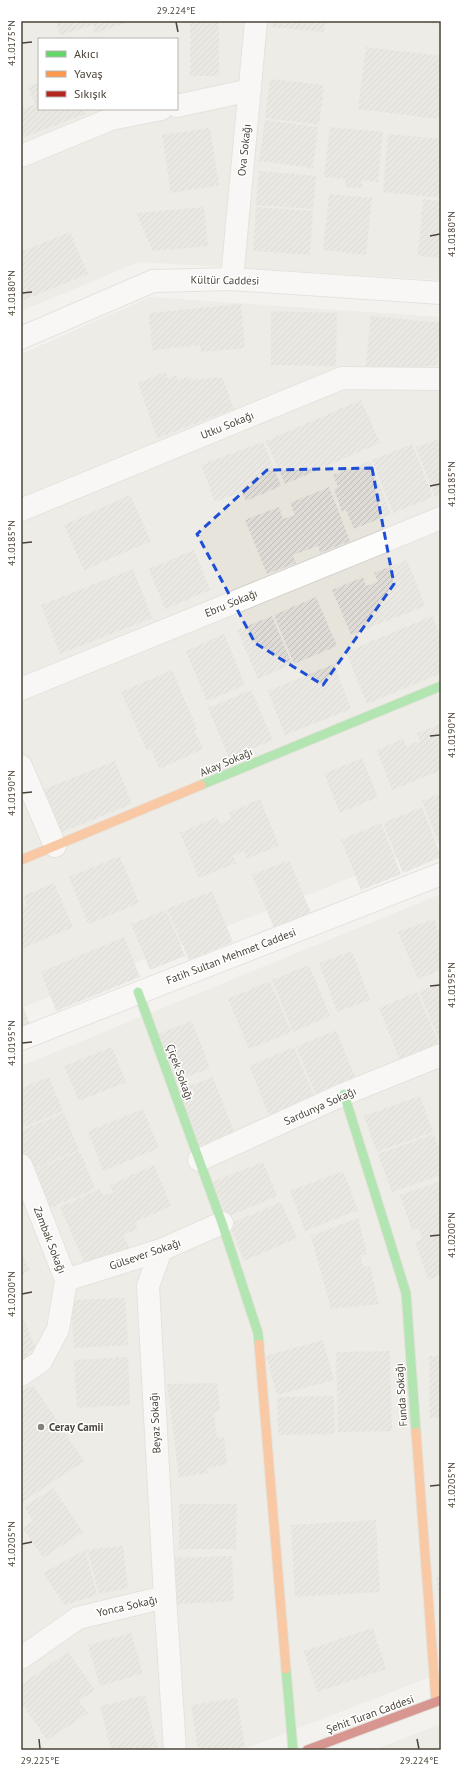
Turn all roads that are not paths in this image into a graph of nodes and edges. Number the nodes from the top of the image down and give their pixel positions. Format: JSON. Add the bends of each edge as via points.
{"nodes":[{"id":1,"x":256,"y":21,"type":"edge"},
{"id":2,"x":250,"y":90,"type":"junction"},
{"id":3,"x":178,"y":106,"type":"edge"},
{"id":4,"x":156,"y":110,"type":"edge"},
{"id":5,"x":21,"y":156,"type":"edge"},
{"id":6,"x":232,"y":279,"type":"junction"},
{"id":7,"x":441,"y":293,"type":"edge"},
{"id":8,"x":21,"y":338,"type":"edge"},
{"id":9,"x":441,"y":379,"type":"edge"},
{"id":10,"x":21,"y":510,"type":"edge"},
{"id":11,"x":441,"y":518,"type":"edge"},
{"id":12,"x":441,"y":686,"type":"edge"},
{"id":13,"x":21,"y":689,"type":"edge"},
{"id":14,"x":21,"y":766,"type":"edge"},
{"id":15,"x":55,"y":846,"type":"junction"},
{"id":16,"x":21,"y":860,"type":"edge"},
{"id":17,"x":441,"y":874,"type":"edge"},
{"id":18,"x":138,"y":992,"type":"junction"},
{"id":19,"x":21,"y":1039,"type":"edge"},
{"id":20,"x":441,"y":1054,"type":"edge"},
{"id":21,"x":344,"y":1094,"type":"junction"},
{"id":22,"x":199,"y":1160,"type":"junction"},
{"id":23,"x":21,"y":1165,"type":"edge"},
{"id":24,"x":222,"y":1223,"type":"junction"},
{"id":25,"x":161,"y":1250,"type":"junction"},
{"id":26,"x":66,"y":1280,"type":"junction"},
{"id":27,"x":21,"y":1375,"type":"edge"},
{"id":28,"x":164,"y":1597,"type":"junction"},
{"id":29,"x":21,"y":1658,"type":"edge"},
{"id":30,"x":439,"y":1701,"type":"edge"},
{"id":31,"x":175,"y":1750,"type":"edge"},
{"id":32,"x":294,"y":1750,"type":"edge"},
{"id":33,"x":307,"y":1750,"type":"edge"}],
"edges":[{"from":1,"to":2,"type":"street","name":"Ova Sokağı"},
{"from":2,"to":3,"type":"street"},
{"from":2,"to":6,"type":"street","name":"Ova Sokağı"},
{"from":4,"to":5,"type":"street","via":[[111,120]]},
{"from":6,"to":7,"type":"street","name":"Kültür Caddesi"},
{"from":6,"to":8,"type":"street","name":"Kültür Caddesi","via":[[153,281]]},
{"from":9,"to":10,"type":"street","name":"Utku Sokağı","via":[[342,378]]},
{"from":11,"to":13,"type":"street","name":"Ebru Sokağı"},
{"from":12,"to":15,"type":"street","name":"Akay Sokağı"},
{"from":14,"to":15,"type":"street"},
{"from":15,"to":16,"type":"street","name":"Akay Sokağı"},
{"from":17,"to":18,"type":"street","name":"Fatih Sultan Mehmet Caddesi"},
{"from":18,"to":19,"type":"street","name":"Fatih Sultan Mehmet Caddesi"},
{"from":18,"to":22,"type":"street","name":"Çiçek Sokağı"},
{"from":20,"to":21,"type":"street","name":"Sardunya Sokağı"},
{"from":21,"to":22,"type":"street","name":"Sardunya Sokağı"},
{"from":21,"to":30,"type":"street","name":"Funda Sokağı","via":[[406,1293]]},
{"from":22,"to":24,"type":"street","name":"Çiçek Sokağı"},
{"from":23,"to":26,"type":"street","name":"Zambak Sokağı"},
{"from":24,"to":25,"type":"street","name":"Gülsever Sokağı"},
{"from":24,"to":32,"type":"street","name":"Çiçek Sokağı","via":[[258,1333]]},
{"from":25,"to":26,"type":"street","name":"Gülsever Sokağı"},
{"from":25,"to":28,"type":"street","name":"Beyaz Sokağı","via":[[148,1286]]},
{"from":26,"to":27,"type":"street","name":"Zambak Sokağı","via":[[58,1329],[41,1361]]},
{"from":28,"to":29,"type":"street","name":"Yonca Sokağı","via":[[78,1618]]},
{"from":28,"to":31,"type":"street","name":"Yonca Sokağı"},
{"from":30,"to":33,"type":"street","name":"Şehit Turan Caddesi"}]}
